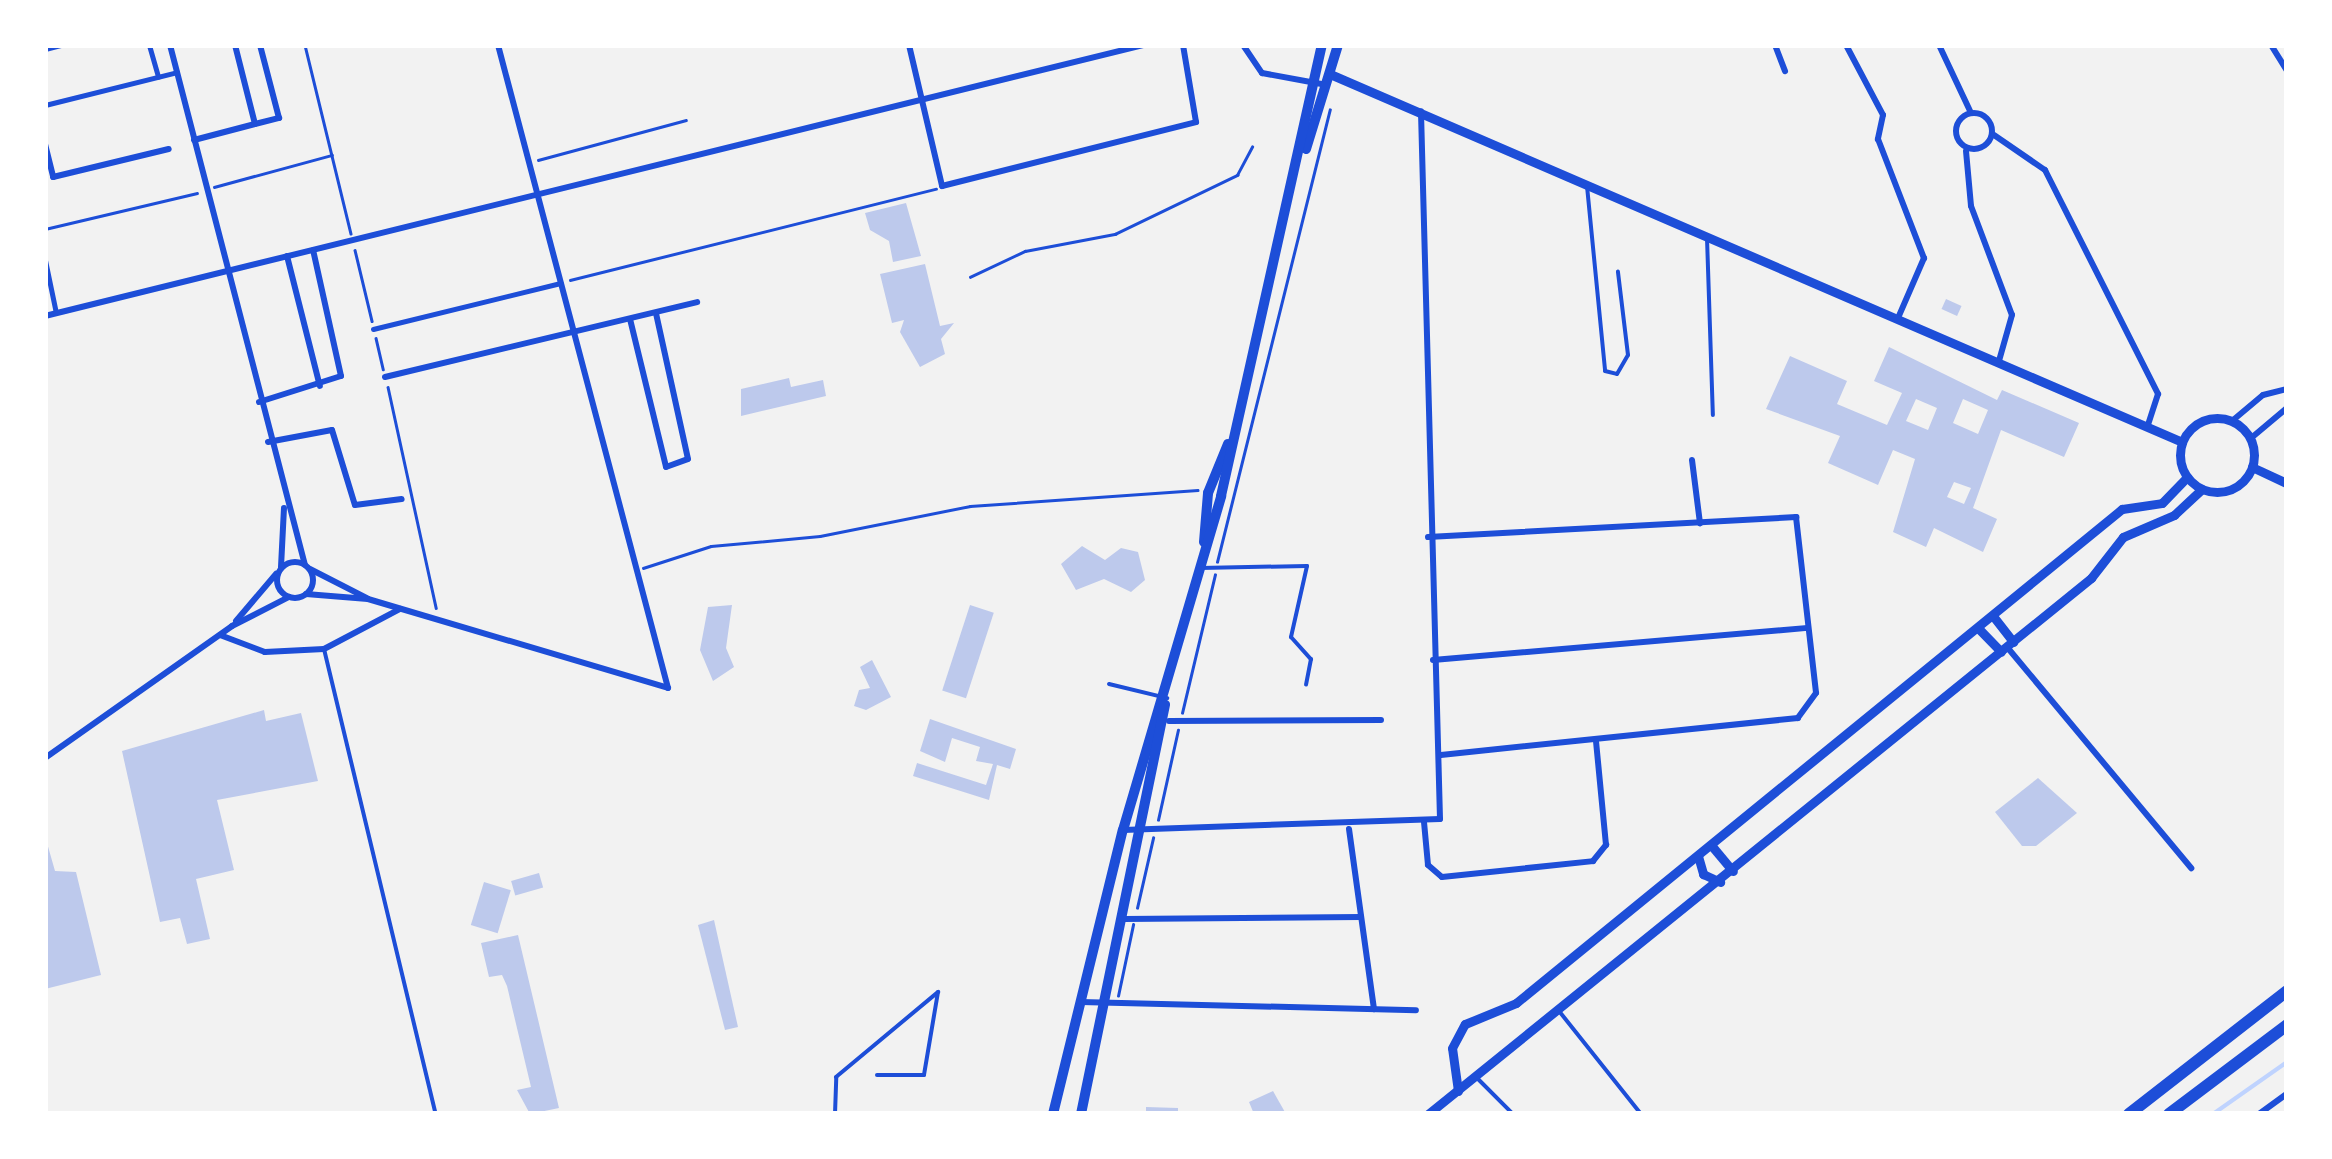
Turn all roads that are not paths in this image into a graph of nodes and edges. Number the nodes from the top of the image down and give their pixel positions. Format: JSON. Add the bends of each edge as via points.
{"nodes":[{"id":1,"x":61,"y":45,"type":"edge"},
{"id":2,"x":149,"y":45,"type":"edge"},
{"id":3,"x":170,"y":45,"type":"edge"},
{"id":4,"x":235,"y":45,"type":"edge"},
{"id":5,"x":260,"y":45,"type":"edge"},
{"id":6,"x":498,"y":45,"type":"edge"},
{"id":7,"x":909,"y":45,"type":"edge"},
{"id":8,"x":1142,"y":45,"type":"edge"},
{"id":9,"x":1183,"y":45,"type":"edge"},
{"id":10,"x":1243,"y":45,"type":"edge"},
{"id":11,"x":1324,"y":45,"type":"edge"},
{"id":12,"x":1338,"y":45,"type":"edge"},
{"id":13,"x":1774,"y":45,"type":"edge"},
{"id":14,"x":1846,"y":45,"type":"edge"},
{"id":15,"x":1940,"y":45,"type":"edge"},
{"id":16,"x":2271,"y":45,"type":"edge"},
{"id":17,"x":45,"y":49,"type":"edge"},
{"id":18,"x":1785,"y":71,"type":"dead end"},
{"id":19,"x":2287,"y":71,"type":"edge"},
{"id":20,"x":177,"y":72,"type":"junction"},
{"id":21,"x":158,"y":77,"type":"junction"},
{"id":22,"x":1315,"y":77,"type":"junction"},
{"id":23,"x":1329,"y":80,"type":"junction"},
{"id":24,"x":922,"y":99,"type":"junction"},
{"id":25,"x":45,"y":105,"type":"edge"},
{"id":26,"x":1422,"y":110,"type":"junction"},
{"id":27,"x":1970,"y":111,"type":"junction"},
{"id":28,"x":255,"y":124,"type":"junction"},
{"id":29,"x":1994,"y":135,"type":"junction"},
{"id":30,"x":194,"y":140,"type":"junction"},
{"id":31,"x":45,"y":144,"type":"edge"},
{"id":32,"x":169,"y":149,"type":"dead end"},
{"id":33,"x":1966,"y":151,"type":"junction"},
{"id":34,"x":1302,"y":159,"type":"junction"},
{"id":35,"x":1589,"y":182,"type":"junction"},
{"id":36,"x":537,"y":193,"type":"junction"},
{"id":37,"x":1708,"y":234,"type":"junction"},
{"id":38,"x":313,"y":250,"type":"junction"},
{"id":39,"x":287,"y":256,"type":"junction"},
{"id":40,"x":45,"y":260,"type":"edge"},
{"id":41,"x":227,"y":272,"type":"junction"},
{"id":42,"x":1618,"y":272,"type":"dead end"},
{"id":43,"x":560,"y":284,"type":"junction"},
{"id":44,"x":697,"y":302,"type":"dead end"},
{"id":45,"x":56,"y":313,"type":"junction"},
{"id":46,"x":656,"y":313,"type":"junction"},
{"id":47,"x":45,"y":316,"type":"edge"},
{"id":48,"x":1898,"y":318,"type":"junction"},
{"id":49,"x":630,"y":319,"type":"junction"},
{"id":50,"x":374,"y":329,"type":"road end"},
{"id":51,"x":571,"y":333,"type":"junction"},
{"id":52,"x":1999,"y":361,"type":"junction"},
{"id":53,"x":385,"y":377,"type":"road end"},
{"id":54,"x":320,"y":386,"type":"junction"},
{"id":55,"x":2287,"y":389,"type":"edge"},
{"id":56,"x":259,"y":402,"type":"junction"},
{"id":57,"x":2287,"y":408,"type":"edge"},
{"id":58,"x":1713,"y":415,"type":"dead end"},
{"id":59,"x":2232,"y":421,"type":"junction"},
{"id":60,"x":2148,"y":425,"type":"junction"},
{"id":61,"x":2250,"y":439,"type":"junction"},
{"id":62,"x":268,"y":442,"type":"junction"},
{"id":63,"x":2182,"y":442,"type":"junction"},
{"id":64,"x":1692,"y":460,"type":"dead end"},
{"id":65,"x":2252,"y":467,"type":"junction"},
{"id":66,"x":2187,"y":477,"type":"junction"},
{"id":67,"x":2287,"y":483,"type":"edge"},
{"id":68,"x":2202,"y":489,"type":"junction"},
{"id":69,"x":402,"y":499,"type":"dead end"},
{"id":70,"x":284,"y":507,"type":"junction"},
{"id":71,"x":1700,"y":523,"type":"junction"},
{"id":72,"x":1428,"y":537,"type":"junction"},
{"id":73,"x":308,"y":567,"type":"junction"},
{"id":74,"x":1198,"y":568,"type":"junction"},
{"id":75,"x":279,"y":570,"type":"junction"},
{"id":76,"x":306,"y":594,"type":"junction"},
{"id":77,"x":290,"y":598,"type":"junction"},
{"id":78,"x":368,"y":599,"type":"junction"},
{"id":79,"x":400,"y":609,"type":"junction"},
{"id":80,"x":1993,"y":616,"type":"junction"},
{"id":81,"x":232,"y":626,"type":"junction"},
{"id":82,"x":1808,"y":628,"type":"junction"},
{"id":83,"x":1978,"y":628,"type":"junction"},
{"id":84,"x":220,"y":635,"type":"junction"},
{"id":85,"x":2007,"y":647,"type":"junction"},
{"id":86,"x":324,"y":649,"type":"junction"},
{"id":87,"x":1434,"y":660,"type":"junction"},
{"id":88,"x":1109,"y":684,"type":"dead end"},
{"id":89,"x":1306,"y":685,"type":"dead end"},
{"id":90,"x":1166,"y":702,"type":"junction"},
{"id":91,"x":1381,"y":720,"type":"dead end"},
{"id":92,"x":1174,"y":723,"type":"junction"},
{"id":93,"x":1596,"y":740,"type":"junction"},
{"id":94,"x":1441,"y":755,"type":"junction"},
{"id":95,"x":45,"y":758,"type":"edge"},
{"id":96,"x":1424,"y":822,"type":"junction"},
{"id":97,"x":1348,"y":829,"type":"junction"},
{"id":98,"x":1123,"y":830,"type":"junction"},
{"id":99,"x":1150,"y":833,"type":"junction"},
{"id":100,"x":1712,"y":845,"type":"junction"},
{"id":101,"x":1698,"y":856,"type":"junction"},
{"id":102,"x":2190,"y":868,"type":"dead end"},
{"id":103,"x":1733,"y":871,"type":"junction"},
{"id":104,"x":1720,"y":882,"type":"junction"},
{"id":105,"x":1362,"y":917,"type":"junction"},
{"id":106,"x":1129,"y":920,"type":"junction"},
{"id":107,"x":2287,"y":990,"type":"edge"},
{"id":108,"x":1080,"y":1002,"type":"junction"},
{"id":109,"x":1110,"y":1009,"type":"junction"},
{"id":110,"x":1374,"y":1009,"type":"junction"},
{"id":111,"x":1416,"y":1010,"type":"dead end"},
{"id":112,"x":1559,"y":1011,"type":"junction"},
{"id":113,"x":2287,"y":1025,"type":"edge"},
{"id":114,"x":1458,"y":1064,"type":"junction"},
{"id":115,"x":1491,"y":1067,"type":"junction"},
{"id":116,"x":877,"y":1075,"type":"dead end"},
{"id":117,"x":1477,"y":1078,"type":"junction"},
{"id":118,"x":1458,"y":1092,"type":"junction"},
{"id":119,"x":2287,"y":1094,"type":"edge"},
{"id":120,"x":436,"y":1114,"type":"edge"},
{"id":121,"x":836,"y":1114,"type":"edge"},
{"id":122,"x":1053,"y":1114,"type":"edge"},
{"id":123,"x":1081,"y":1114,"type":"edge"},
{"id":124,"x":1428,"y":1114,"type":"edge"},
{"id":125,"x":1513,"y":1114,"type":"edge"},
{"id":126,"x":1641,"y":1114,"type":"edge"},
{"id":127,"x":2129,"y":1114,"type":"edge"},
{"id":128,"x":2168,"y":1114,"type":"edge"},
{"id":129,"x":2259,"y":1114,"type":"edge"}],
"edges":[{"from":1,"to":17,"type":"street"},
{"from":2,"to":21,"type":"street"},
{"from":3,"to":20,"type":"street"},
{"from":4,"to":28,"type":"street"},
{"from":5,"to":28,"type":"street","via":[[278,118]]},
{"from":6,"to":36,"type":"street"},
{"from":7,"to":24,"type":"street"},
{"from":8,"to":24,"type":"street"},
{"from":9,"to":24,"type":"street","via":[[1196,122],[942,186]]},
{"from":10,"to":22,"type":"street","via":[[1262,72]]},
{"from":11,"to":22,"type":"main road"},
{"from":11,"to":23,"type":"main road"},
{"from":12,"to":23,"type":"main road"},
{"from":13,"to":18,"type":"street"},
{"from":14,"to":48,"type":"street","via":[[1883,115],[1878,139],[1924,258]]},
{"from":15,"to":27,"type":"street"},
{"from":16,"to":19,"type":"street"},
{"from":20,"to":21,"type":"street"},
{"from":20,"to":30,"type":"street"},
{"from":21,"to":25,"type":"street"},
{"from":22,"to":23,"type":"main road"},
{"from":22,"to":34,"type":"main road"},
{"from":23,"to":26,"type":"street"},
{"from":23,"to":34,"type":"main road"},
{"from":24,"to":36,"type":"street"},
{"from":26,"to":35,"type":"street"},
{"from":26,"to":72,"type":"street"},
{"from":27,"to":29,"type":"street"},
{"from":27,"to":33,"type":"street","via":[[1956,125]]},
{"from":28,"to":30,"type":"street"},
{"from":29,"to":33,"type":"street"},
{"from":29,"to":60,"type":"street","via":[[2044,170],[2158,394]]},
{"from":30,"to":41,"type":"street"},
{"from":31,"to":32,"type":"street","via":[[53,177]]},
{"from":33,"to":52,"type":"street","via":[[1972,206],[2012,315]]},
{"from":34,"to":74,"type":"main road","via":[[1228,443],[1208,493]]},
{"from":35,"to":37,"type":"street"},
{"from":35,"to":42,"type":"lane","via":[[1605,370],[1617,374],[1628,355]]},
{"from":36,"to":38,"type":"street"},
{"from":36,"to":43,"type":"street"},
{"from":37,"to":48,"type":"street"},
{"from":37,"to":58,"type":"lane"},
{"from":38,"to":39,"type":"street"},
{"from":38,"to":54,"type":"street","via":[[342,370]]},
{"from":39,"to":41,"type":"street"},
{"from":39,"to":54,"type":"street"},
{"from":40,"to":45,"type":"street"},
{"from":41,"to":45,"type":"street"},
{"from":41,"to":56,"type":"street"},
{"from":43,"to":50,"type":"street"},
{"from":43,"to":51,"type":"street"},
{"from":44,"to":46,"type":"street"},
{"from":45,"to":47,"type":"street"},
{"from":46,"to":49,"type":"street"},
{"from":46,"to":49,"type":"street","via":[[688,459],[666,467]]},
{"from":48,"to":52,"type":"street"},
{"from":49,"to":51,"type":"street"},
{"from":51,"to":53,"type":"street"},
{"from":51,"to":79,"type":"street","via":[[668,688]]},
{"from":52,"to":60,"type":"street"},
{"from":54,"to":56,"type":"street"},
{"from":55,"to":59,"type":"street","via":[[2263,394]]},
{"from":56,"to":62,"type":"street"},
{"from":57,"to":61,"type":"street"},
{"from":59,"to":61,"type":"street"},
{"from":59,"to":63,"type":"street","via":[[2208,419]]},
{"from":60,"to":63,"type":"street"},
{"from":61,"to":65,"type":"street"},
{"from":62,"to":69,"type":"street","via":[[332,430],[355,505]]},
{"from":62,"to":70,"type":"street"},
{"from":63,"to":66,"type":"street"},
{"from":64,"to":71,"type":"street"},
{"from":65,"to":67,"type":"street"},
{"from":65,"to":68,"type":"street","via":[[2226,491]]},
{"from":66,"to":68,"type":"street"},
{"from":66,"to":80,"type":"street","via":[[2162,503],[2122,509]]},
{"from":68,"to":85,"type":"street","via":[[2174,515],[2123,537],[2091,578]]},
{"from":70,"to":73,"type":"street"},
{"from":70,"to":75,"type":"street"},
{"from":71,"to":72,"type":"street"},
{"from":71,"to":82,"type":"street","via":[[1796,517]]},
{"from":72,"to":87,"type":"street"},
{"from":73,"to":75,"type":"street"},
{"from":73,"to":76,"type":"street"},
{"from":73,"to":78,"type":"street"},
{"from":74,"to":89,"type":"lane","via":[[1307,566],[1291,637],[1311,659]]},
{"from":74,"to":90,"type":"main road"},
{"from":75,"to":77,"type":"street"},
{"from":75,"to":81,"type":"street"},
{"from":76,"to":77,"type":"street"},
{"from":76,"to":78,"type":"street"},
{"from":77,"to":81,"type":"street"},
{"from":78,"to":79,"type":"street"},
{"from":79,"to":86,"type":"street"},
{"from":80,"to":83,"type":"street"},
{"from":80,"to":85,"type":"street"},
{"from":81,"to":84,"type":"street"},
{"from":82,"to":87,"type":"street"},
{"from":82,"to":93,"type":"street","via":[[1815,702],[1798,718]]},
{"from":83,"to":85,"type":"street"},
{"from":83,"to":100,"type":"street"},
{"from":84,"to":86,"type":"street","via":[[265,652]]},
{"from":84,"to":95,"type":"street"},
{"from":85,"to":102,"type":"street"},
{"from":85,"to":103,"type":"street"},
{"from":86,"to":120,"type":"lane"},
{"from":87,"to":94,"type":"street"},
{"from":88,"to":90,"type":"lane"},
{"from":90,"to":92,"type":"main road"},
{"from":90,"to":98,"type":"main road"},
{"from":91,"to":92,"type":"street"},
{"from":92,"to":99,"type":"main road"},
{"from":93,"to":94,"type":"street"},
{"from":93,"to":96,"type":"street","via":[[1603,856],[1442,877],[1428,865]]},
{"from":94,"to":96,"type":"street","via":[[1440,820]]},
{"from":96,"to":97,"type":"street"},
{"from":97,"to":99,"type":"street"},
{"from":97,"to":105,"type":"street"},
{"from":98,"to":99,"type":"street"},
{"from":98,"to":108,"type":"main road"},
{"from":99,"to":106,"type":"main road"},
{"from":100,"to":101,"type":"street"},
{"from":100,"to":103,"type":"street"},
{"from":101,"to":104,"type":"street","via":[[1703,874]]},
{"from":101,"to":114,"type":"street","via":[[1516,1004],[1466,1024],[1454,1036]]},
{"from":103,"to":104,"type":"street"},
{"from":104,"to":112,"type":"street"},
{"from":105,"to":106,"type":"street"},
{"from":105,"to":110,"type":"street"},
{"from":106,"to":109,"type":"main road"},
{"from":107,"to":127,"type":"highway"},
{"from":108,"to":109,"type":"street"},
{"from":108,"to":122,"type":"main road"},
{"from":109,"to":110,"type":"street"},
{"from":109,"to":123,"type":"main road"},
{"from":110,"to":111,"type":"street"},
{"from":112,"to":115,"type":"street"},
{"from":112,"to":126,"type":"lane"},
{"from":113,"to":128,"type":"highway"},
{"from":114,"to":115,"type":"street"},
{"from":114,"to":117,"type":"street"},
{"from":114,"to":118,"type":"street"},
{"from":115,"to":117,"type":"street"},
{"from":116,"to":121,"type":"lane","via":[[924,1074],[938,992],[836,1078]]},
{"from":117,"to":118,"type":"street"},
{"from":117,"to":125,"type":"lane","via":[[1504,1096]]},
{"from":118,"to":124,"type":"street"},
{"from":119,"to":129,"type":"street"}]}
